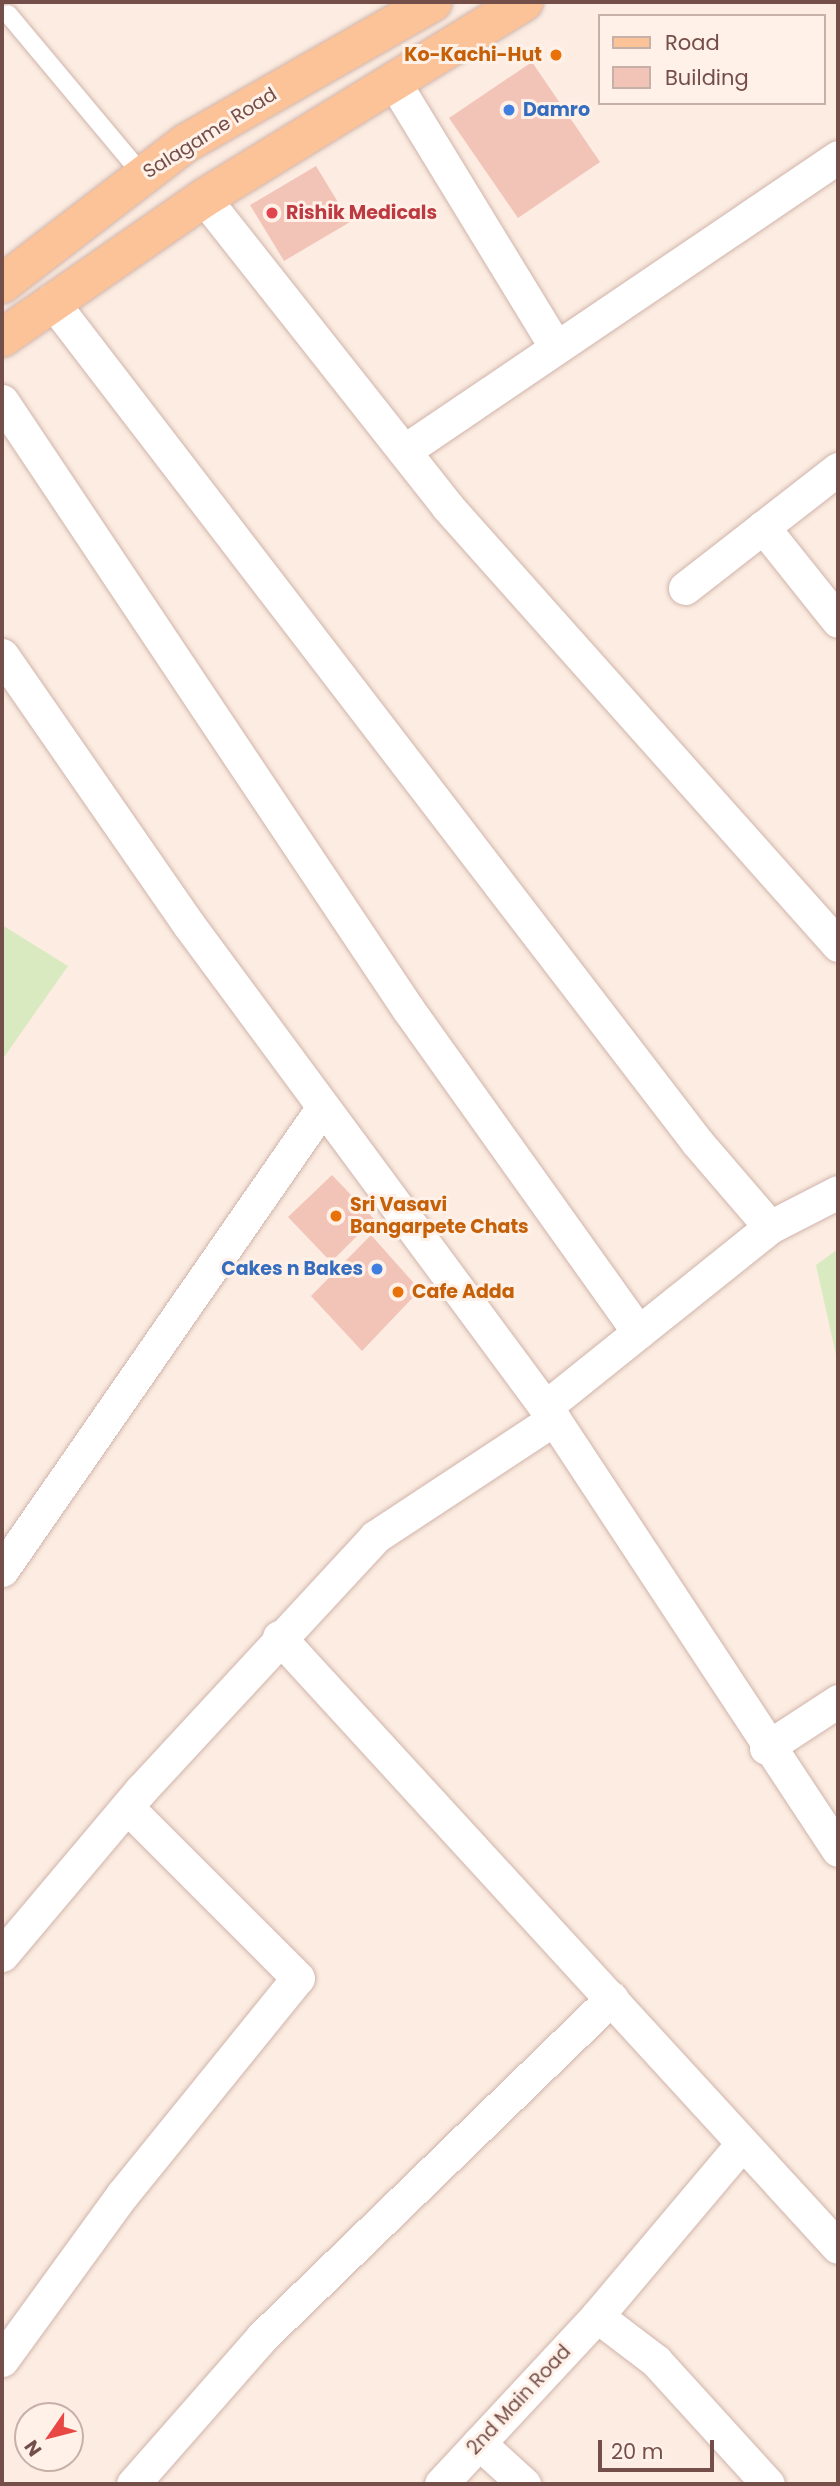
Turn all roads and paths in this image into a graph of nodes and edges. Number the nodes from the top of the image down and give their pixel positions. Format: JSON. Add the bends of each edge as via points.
{"nodes":[{"id":1,"x":433,"y":2,"type":"edge"},
{"id":2,"x":524,"y":2,"type":"edge"},
{"id":3,"x":8,"y":14,"type":"dead end"},
{"id":4,"x":394,"y":82,"type":"junction"},
{"id":5,"x":838,"y":157,"type":"edge"},
{"id":6,"x":142,"y":174,"type":"junction"},
{"id":7,"x":204,"y":198,"type":"junction"},
{"id":8,"x":2,"y":284,"type":"edge"},
{"id":9,"x":51,"y":300,"type":"junction"},
{"id":10,"x":2,"y":338,"type":"edge"},
{"id":11,"x":555,"y":346,"type":"junction"},
{"id":12,"x":2,"y":401,"type":"edge"},
{"id":13,"x":404,"y":451,"type":"junction"},
{"id":14,"x":838,"y":470,"type":"edge"},
{"id":15,"x":763,"y":527,"type":"junction"},
{"id":16,"x":685,"y":588,"type":"dead end"},
{"id":17,"x":838,"y":621,"type":"edge"},
{"id":18,"x":2,"y":655,"type":"edge"},
{"id":19,"x":838,"y":945,"type":"edge"},
{"id":20,"x":323,"y":1107,"type":"junction"},
{"id":21,"x":838,"y":1192,"type":"edge"},
{"id":22,"x":770,"y":1227,"type":"junction"},
{"id":23,"x":638,"y":1332,"type":"junction"},
{"id":24,"x":549,"y":1413,"type":"junction"},
{"id":25,"x":2,"y":1570,"type":"edge"},
{"id":26,"x":279,"y":1637,"type":"junction"},
{"id":27,"x":838,"y":1700,"type":"edge"},
{"id":28,"x":766,"y":1748,"type":"junction"},
{"id":29,"x":127,"y":1807,"type":"junction"},
{"id":30,"x":838,"y":1850,"type":"edge"},
{"id":31,"x":2,"y":1955,"type":"edge"},
{"id":32,"x":612,"y":1998,"type":"junction"},
{"id":33,"x":742,"y":2144,"type":"junction"},
{"id":34,"x":838,"y":2247,"type":"edge"},
{"id":35,"x":597,"y":2316,"type":"junction"},
{"id":36,"x":2,"y":2360,"type":"edge"},
{"id":37,"x":480,"y":2443,"type":"junction"},
{"id":38,"x":133,"y":2484,"type":"edge"},
{"id":39,"x":441,"y":2484,"type":"edge"},
{"id":40,"x":524,"y":2484,"type":"edge"},
{"id":41,"x":768,"y":2484,"type":"edge"}],
"edges":[{"from":1,"to":6,"type":"main road","name":"Salagame Road"},
{"from":2,"to":4,"type":"main road"},
{"from":3,"to":6,"type":"lane"},
{"from":4,"to":7,"type":"main road"},
{"from":4,"to":11,"type":"street"},
{"from":5,"to":11,"type":"street"},
{"from":6,"to":8,"type":"main road","name":"Salagame Road"},
{"from":7,"to":9,"type":"main road"},
{"from":7,"to":13,"type":"street"},
{"from":9,"to":10,"type":"main road"},
{"from":9,"to":22,"type":"street","via":[[697,1142]]},
{"from":11,"to":13,"type":"street"},
{"from":12,"to":23,"type":"street","via":[[408,1009]]},
{"from":13,"to":19,"type":"street"},
{"from":14,"to":15,"type":"street"},
{"from":15,"to":16,"type":"street"},
{"from":15,"to":17,"type":"street"},
{"from":18,"to":20,"type":"street"},
{"from":20,"to":24,"type":"street"},
{"from":20,"to":25,"type":"street"},
{"from":21,"to":22,"type":"street"},
{"from":22,"to":23,"type":"street"},
{"from":23,"to":24,"type":"street"},
{"from":24,"to":26,"type":"street","via":[[375,1537]]},
{"from":24,"to":28,"type":"street"},
{"from":26,"to":29,"type":"street"},
{"from":26,"to":32,"type":"street"},
{"from":27,"to":28,"type":"street"},
{"from":28,"to":30,"type":"street"},
{"from":29,"to":31,"type":"street"},
{"from":29,"to":36,"type":"street","via":[[298,1978],[122,2195]]},
{"from":32,"to":33,"type":"street"},
{"from":32,"to":38,"type":"street","via":[[262,2337]]},
{"from":33,"to":34,"type":"street"},
{"from":33,"to":35,"type":"street","name":"2nd Main Road"},
{"from":35,"to":37,"type":"street","name":"2nd Main Road"},
{"from":35,"to":41,"type":"street","via":[[656,2361]]},
{"from":37,"to":39,"type":"street","name":"2nd Main Road"},
{"from":37,"to":40,"type":"street"}]}
